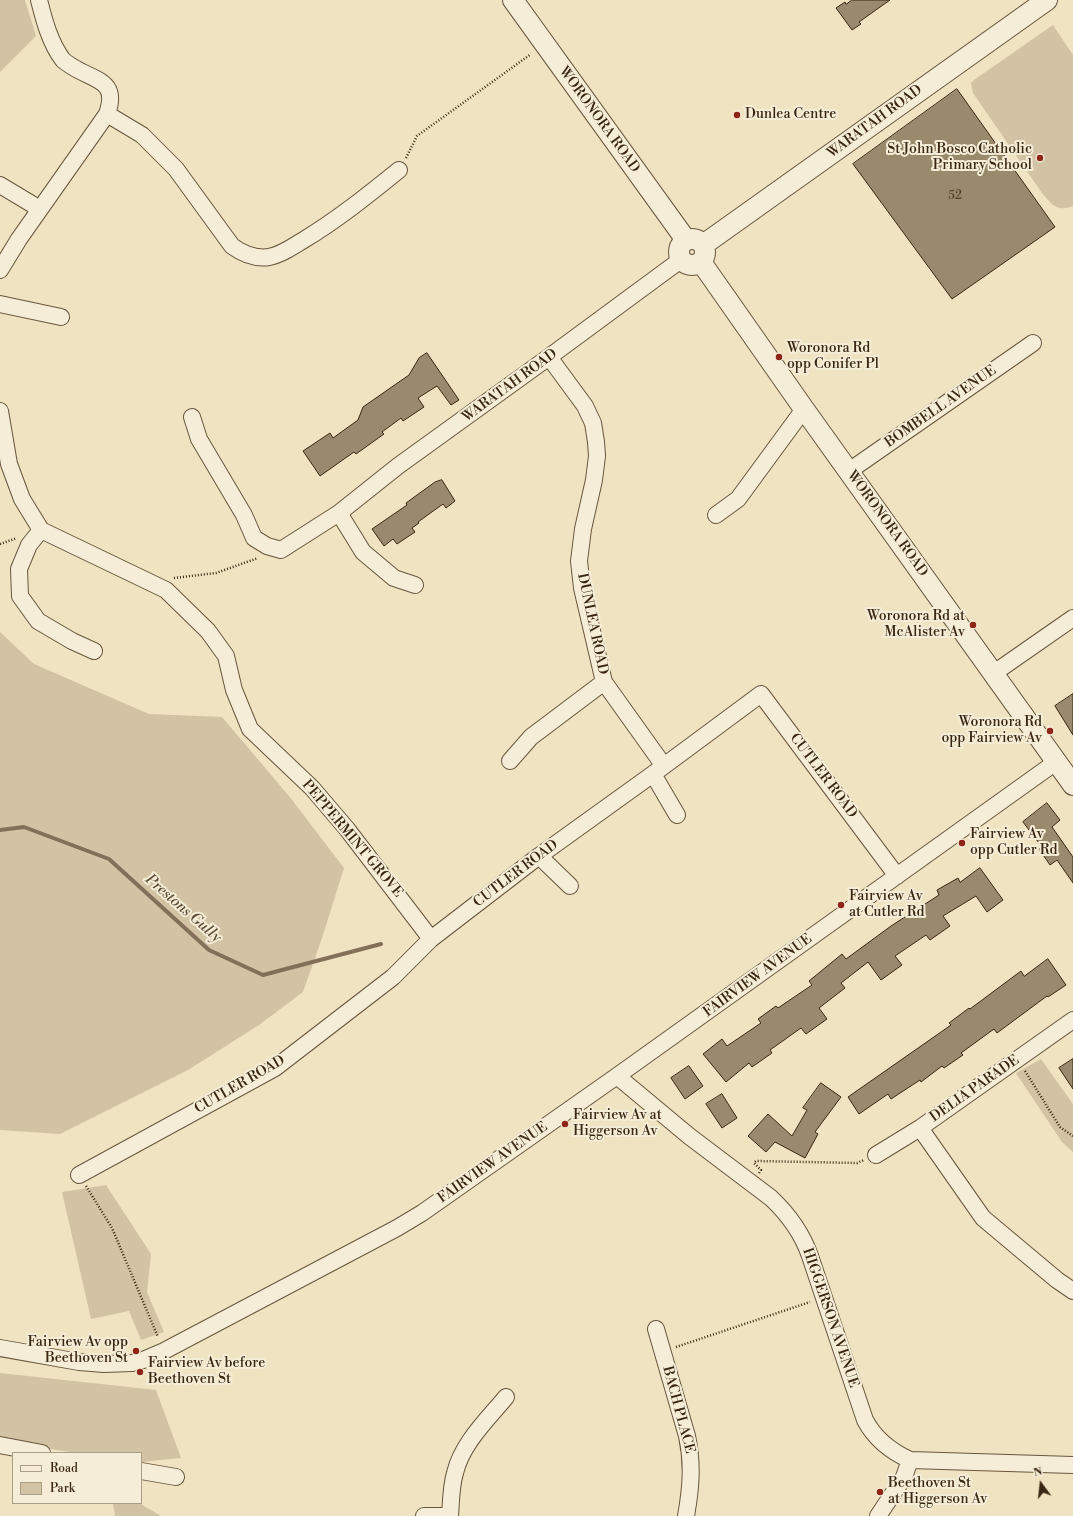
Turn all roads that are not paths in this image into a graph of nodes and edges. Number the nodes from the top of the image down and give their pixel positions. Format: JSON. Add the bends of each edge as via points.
{"nodes":[{"id":1,"x":39,"y":0,"type":"edge"},
{"id":2,"x":513,"y":0,"type":"edge"},
{"id":3,"x":1047,"y":0,"type":"edge"},
{"id":4,"x":107,"y":114,"type":"junction"},
{"id":5,"x":399,"y":170,"type":"road end"},
{"id":6,"x":0,"y":185,"type":"edge"},
{"id":7,"x":40,"y":209,"type":"junction"},
{"id":8,"x":693,"y":252,"type":"junction"},
{"id":9,"x":0,"y":270,"type":"edge"},
{"id":10,"x":0,"y":304,"type":"edge"},
{"id":11,"x":61,"y":317,"type":"dead end"},
{"id":12,"x":1033,"y":343,"type":"dead end"},
{"id":13,"x":550,"y":357,"type":"junction"},
{"id":14,"x":804,"y":409,"type":"junction"},
{"id":15,"x":0,"y":411,"type":"edge"},
{"id":16,"x":192,"y":417,"type":"dead end"},
{"id":17,"x":849,"y":471,"type":"junction"},
{"id":18,"x":339,"y":513,"type":"junction"},
{"id":19,"x":716,"y":515,"type":"dead end"},
{"id":20,"x":41,"y":530,"type":"junction"},
{"id":21,"x":415,"y":585,"type":"dead end"},
{"id":22,"x":1073,"y":618,"type":"edge"},
{"id":23,"x":94,"y":650,"type":"dead end"},
{"id":24,"x":994,"y":673,"type":"junction"},
{"id":25,"x":604,"y":682,"type":"junction"},
{"id":26,"x":510,"y":761,"type":"dead end"},
{"id":27,"x":1056,"y":762,"type":"junction"},
{"id":28,"x":659,"y":770,"type":"junction"},
{"id":29,"x":1073,"y":785,"type":"edge"},
{"id":30,"x":677,"y":815,"type":"dead end"},
{"id":31,"x":539,"y":856,"type":"junction"},
{"id":32,"x":897,"y":876,"type":"junction"},
{"id":33,"x":570,"y":886,"type":"dead end"},
{"id":34,"x":431,"y":938,"type":"junction"},
{"id":35,"x":1073,"y":1020,"type":"edge"},
{"id":36,"x":617,"y":1076,"type":"junction"},
{"id":37,"x":920,"y":1128,"type":"junction"},
{"id":38,"x":876,"y":1155,"type":"road end"},
{"id":39,"x":79,"y":1175,"type":"dead end"},
{"id":40,"x":1073,"y":1292,"type":"edge"},
{"id":41,"x":656,"y":1328,"type":"dead end"},
{"id":42,"x":0,"y":1348,"type":"edge"},
{"id":43,"x":506,"y":1397,"type":"dead end"},
{"id":44,"x":0,"y":1445,"type":"edge"},
{"id":45,"x":37,"y":1452,"type":"edge"},
{"id":46,"x":910,"y":1460,"type":"junction"},
{"id":47,"x":1073,"y":1465,"type":"edge"},
{"id":48,"x":142,"y":1471,"type":"edge"},
{"id":49,"x":176,"y":1477,"type":"dead end"},
{"id":50,"x":424,"y":1516,"type":"edge"},
{"id":51,"x":450,"y":1516,"type":"edge"},
{"id":52,"x":686,"y":1516,"type":"edge"},
{"id":53,"x":878,"y":1516,"type":"edge"}],
"edges":[{"from":1,"to":4,"type":"street","via":[[46,27],[64,61],[82,73],[100,80],[107,87],[111,104]]},
{"from":2,"to":8,"type":"street","name":"WORONORA ROAD"},
{"from":3,"to":8,"type":"street","name":"WARATAH ROAD"},
{"from":4,"to":5,"type":"street","via":[[142,135],[176,169],[232,246],[242,253],[257,257],[288,250],[329,225]]},
{"from":4,"to":7,"type":"street"},
{"from":6,"to":7,"type":"street"},
{"from":7,"to":9,"type":"street"},
{"from":8,"to":13,"type":"street","name":"WARATAH ROAD"},
{"from":8,"to":14,"type":"street","name":"WORONORA ROAD"},
{"from":10,"to":11,"type":"street"},
{"from":12,"to":17,"type":"street","name":"BOMBELL AVENUE"},
{"from":13,"to":18,"type":"street","name":"WARATAH ROAD","via":[[398,466]]},
{"from":13,"to":25,"type":"street","name":"DUNLEA ROAD","via":[[585,406],[593,423],[597,456],[579,561],[582,588]]},
{"from":14,"to":17,"type":"street","name":"WORONORA ROAD"},
{"from":14,"to":19,"type":"street","via":[[738,499]]},
{"from":15,"to":20,"type":"street","via":[[8,464],[22,499]]},
{"from":16,"to":18,"type":"street","name":"WARATAH ROAD","via":[[199,439],[244,515],[254,538],[267,546],[281,550]]},
{"from":17,"to":24,"type":"street","name":"WORONORA ROAD"},
{"from":18,"to":21,"type":"street","via":[[363,552],[394,578]]},
{"from":20,"to":23,"type":"street","via":[[29,545],[19,568],[20,596],[38,621],[72,641]]},
{"from":20,"to":34,"type":"street","name":"PEPPERMINT GROVE","via":[[166,590],[208,631],[226,656],[234,690],[250,729],[312,788]]},
{"from":22,"to":24,"type":"street"},
{"from":24,"to":27,"type":"street","name":"WORONORA ROAD"},
{"from":25,"to":26,"type":"street","via":[[531,737]]},
{"from":25,"to":28,"type":"street","name":"DUNLEA ROAD"},
{"from":27,"to":29,"type":"street","name":"WORONORA ROAD"},
{"from":27,"to":32,"type":"street","name":"FAIRVIEW AVENUE"},
{"from":28,"to":30,"type":"street","name":"DUNLEA ROAD"},
{"from":28,"to":31,"type":"street","name":"CUTLER ROAD"},
{"from":28,"to":32,"type":"street","name":"CUTLER ROAD","via":[[761,694]]},
{"from":31,"to":33,"type":"street"},
{"from":31,"to":34,"type":"street","name":"CUTLER ROAD"},
{"from":32,"to":36,"type":"street","name":"FAIRVIEW AVENUE"},
{"from":34,"to":39,"type":"street","name":"CUTLER ROAD","via":[[393,977],[275,1068]]},
{"from":35,"to":37,"type":"street","name":"DELIA PARADE"},
{"from":36,"to":42,"type":"street","name":"FAIRVIEW AVENUE","via":[[422,1213],[164,1351],[132,1363],[104,1364]]},
{"from":36,"to":46,"type":"street","name":"HIGGERSON AVENUE","via":[[782,1208],[809,1251],[865,1420],[882,1443]]},
{"from":37,"to":38,"type":"street","name":"DELIA PARADE"},
{"from":37,"to":40,"type":"street","via":[[983,1218]]},
{"from":41,"to":52,"type":"street","name":"BACH PLACE","via":[[691,1454],[692,1471]]},
{"from":43,"to":51,"type":"street","via":[[462,1453],[455,1473]]},
{"from":44,"to":45,"type":"street"},
{"from":46,"to":47,"type":"street","name":"HIGGERSON AVENUE"},
{"from":46,"to":53,"type":"street","via":[[904,1477]]},
{"from":48,"to":49,"type":"street"},
{"from":50,"to":51,"type":"street"}]}
